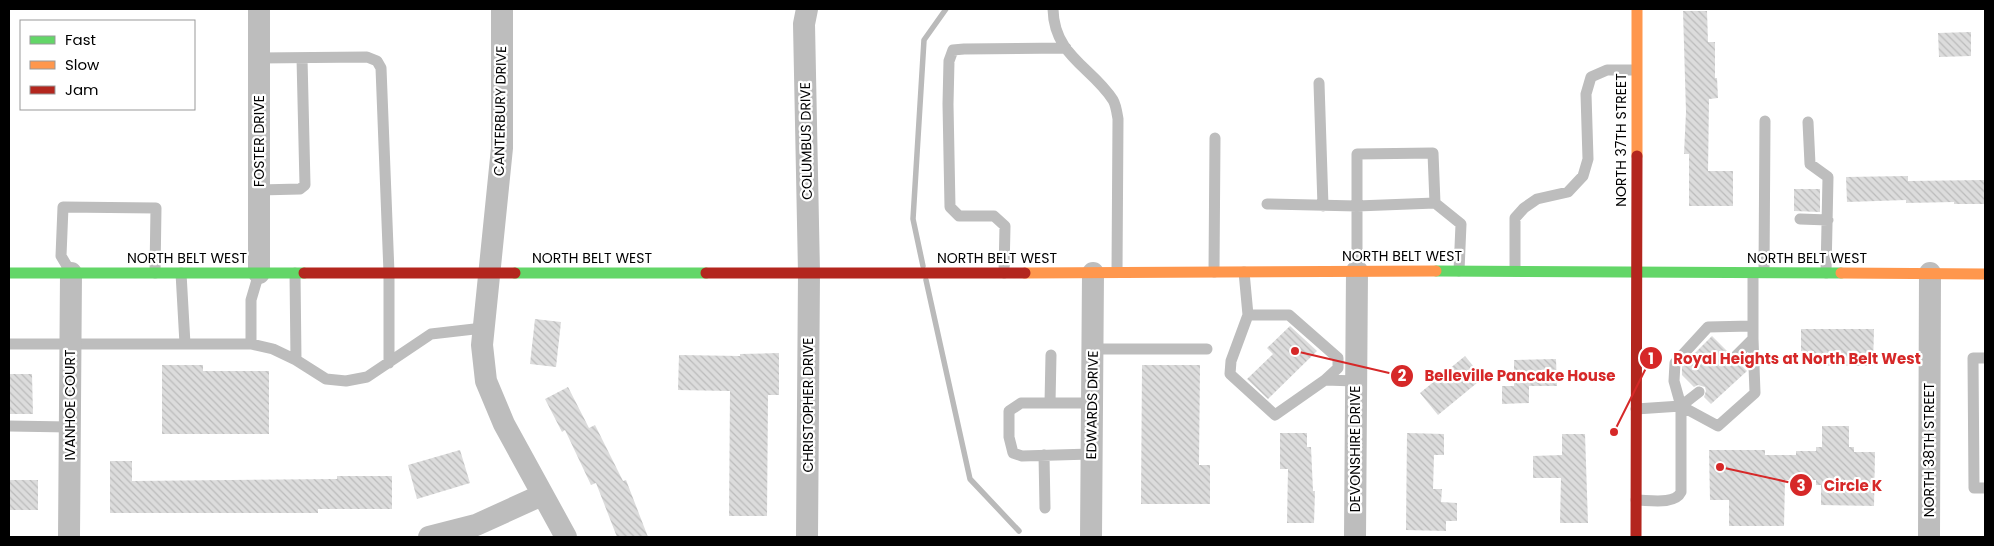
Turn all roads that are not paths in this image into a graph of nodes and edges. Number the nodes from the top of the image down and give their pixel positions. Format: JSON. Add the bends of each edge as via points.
{"nodes":[{"id":1,"x":259,"y":9,"type":"edge"},
{"id":2,"x":502,"y":9,"type":"edge"},
{"id":3,"x":806,"y":9,"type":"edge"},
{"id":4,"x":1053,"y":9,"type":"edge"},
{"id":5,"x":1637,"y":9,"type":"edge"},
{"id":6,"x":1066,"y":48,"type":"junction"},
{"id":7,"x":259,"y":58,"type":"junction"},
{"id":8,"x":302,"y":58,"type":"junction"},
{"id":9,"x":1636,"y":70,"type":"junction"},
{"id":10,"x":1318,"y":83,"type":"dead end"},
{"id":11,"x":1765,"y":121,"type":"dead end"},
{"id":12,"x":1808,"y":122,"type":"dead end"},
{"id":13,"x":1215,"y":138,"type":"dead end"},
{"id":14,"x":259,"y":190,"type":"junction"},
{"id":15,"x":1267,"y":204,"type":"dead end"},
{"id":16,"x":1435,"y":204,"type":"junction"},
{"id":17,"x":1323,"y":206,"type":"junction"},
{"id":18,"x":1357,"y":206,"type":"junction"},
{"id":19,"x":1800,"y":219,"type":"dead end"},
{"id":20,"x":1828,"y":220,"type":"junction"},
{"id":21,"x":1357,"y":271,"type":"junction"},
{"id":22,"x":1459,"y":271,"type":"junction"},
{"id":23,"x":1515,"y":271,"type":"junction"},
{"id":24,"x":1004,"y":272,"type":"junction"},
{"id":25,"x":1093,"y":272,"type":"junction"},
{"id":26,"x":1118,"y":272,"type":"junction"},
{"id":27,"x":1214,"y":272,"type":"junction"},
{"id":28,"x":1244,"y":272,"type":"junction"},
{"id":29,"x":1635,"y":272,"type":"junction"},
{"id":30,"x":1759,"y":272,"type":"junction"},
{"id":31,"x":9,"y":273,"type":"edge"},
{"id":32,"x":71,"y":273,"type":"junction"},
{"id":33,"x":155,"y":273,"type":"junction"},
{"id":34,"x":181,"y":273,"type":"junction"},
{"id":35,"x":259,"y":273,"type":"junction"},
{"id":36,"x":295,"y":273,"type":"junction"},
{"id":37,"x":389,"y":273,"type":"junction"},
{"id":38,"x":809,"y":273,"type":"junction"},
{"id":39,"x":1826,"y":273,"type":"junction"},
{"id":40,"x":490,"y":274,"type":"junction"},
{"id":41,"x":1930,"y":274,"type":"junction"},
{"id":42,"x":1985,"y":274,"type":"edge"},
{"id":43,"x":1248,"y":315,"type":"junction"},
{"id":44,"x":1752,"y":326,"type":"junction"},
{"id":45,"x":484,"y":328,"type":"junction"},
{"id":46,"x":1753,"y":339,"type":"junction"},
{"id":47,"x":9,"y":344,"type":"edge"},
{"id":48,"x":70,"y":344,"type":"junction"},
{"id":49,"x":185,"y":344,"type":"junction"},
{"id":50,"x":251,"y":344,"type":"junction"},
{"id":51,"x":1092,"y":349,"type":"junction"},
{"id":52,"x":1207,"y":349,"type":"dead end"},
{"id":53,"x":1051,"y":355,"type":"dead end"},
{"id":54,"x":1734,"y":358,"type":"dead end"},
{"id":55,"x":1985,"y":358,"type":"edge"},
{"id":56,"x":296,"y":360,"type":"junction"},
{"id":57,"x":389,"y":363,"type":"junction"},
{"id":58,"x":1325,"y":380,"type":"junction"},
{"id":59,"x":1356,"y":381,"type":"junction"},
{"id":60,"x":1699,"y":392,"type":"dead end"},
{"id":61,"x":1050,"y":403,"type":"junction"},
{"id":62,"x":1092,"y":403,"type":"junction"},
{"id":63,"x":1681,"y":406,"type":"junction"},
{"id":64,"x":1636,"y":409,"type":"junction"},
{"id":65,"x":9,"y":426,"type":"edge"},
{"id":66,"x":70,"y":427,"type":"junction"},
{"id":67,"x":1091,"y":454,"type":"junction"},
{"id":68,"x":1044,"y":455,"type":"junction"},
{"id":69,"x":1985,"y":488,"type":"edge"},
{"id":70,"x":542,"y":495,"type":"junction"},
{"id":71,"x":1636,"y":500,"type":"junction"},
{"id":72,"x":1045,"y":508,"type":"dead end"},
{"id":73,"x":69,"y":537,"type":"edge"},
{"id":74,"x":429,"y":537,"type":"edge"},
{"id":75,"x":566,"y":537,"type":"edge"},
{"id":76,"x":808,"y":537,"type":"edge"},
{"id":77,"x":1090,"y":537,"type":"edge"},
{"id":78,"x":1355,"y":537,"type":"edge"},
{"id":79,"x":1636,"y":537,"type":"edge"},
{"id":80,"x":1929,"y":537,"type":"edge"}],
"edges":[{"from":1,"to":7,"type":"street","name":"FOSTER DRIVE"},
{"from":2,"to":40,"type":"street","name":"CANTERBURY DRIVE","via":[[502,148]]},
{"from":3,"to":38,"type":"street","name":"COLUMBUS DRIVE"},
{"from":4,"to":6,"type":"lane","via":[[1058,35]]},
{"from":5,"to":9,"type":"main road","name":"NORTH 37TH STREET"},
{"from":6,"to":24,"type":"lane","via":[[953,50],[949,62],[950,207],[959,216],[994,216],[1005,226]]},
{"from":6,"to":26,"type":"lane","via":[[1114,101],[1118,119]]},
{"from":7,"to":8,"type":"lane"},
{"from":7,"to":14,"type":"street","name":"FOSTER DRIVE"},
{"from":8,"to":14,"type":"lane","via":[[305,186],[300,189]]},
{"from":8,"to":37,"type":"lane","via":[[367,57],[377,61],[381,68]]},
{"from":9,"to":23,"type":"lane","via":[[1607,70],[1591,77],[1586,94],[1588,159],[1583,176],[1568,192],[1537,199],[1515,218]]},
{"from":9,"to":29,"type":"main road","name":"NORTH 37TH STREET"},
{"from":10,"to":17,"type":"lane"},
{"from":11,"to":30,"type":"lane"},
{"from":12,"to":20,"type":"lane","via":[[1810,164],[1828,177]]},
{"from":13,"to":27,"type":"lane"},
{"from":14,"to":35,"type":"street","name":"FOSTER DRIVE"},
{"from":15,"to":17,"type":"lane"},
{"from":16,"to":18,"type":"lane"},
{"from":16,"to":18,"type":"lane","via":[[1433,153],[1357,154]]},
{"from":16,"to":22,"type":"lane","via":[[1461,224]]},
{"from":17,"to":18,"type":"lane"},
{"from":18,"to":21,"type":"lane"},
{"from":19,"to":20,"type":"lane"},
{"from":20,"to":39,"type":"lane"},
{"from":21,"to":22,"type":"main road","name":"NORTH BELT WEST"},
{"from":21,"to":28,"type":"main road","name":"NORTH BELT WEST"},
{"from":21,"to":59,"type":"street","name":"DEVONSHIRE DRIVE"},
{"from":22,"to":23,"type":"main road","name":"NORTH BELT WEST"},
{"from":23,"to":29,"type":"main road","name":"NORTH BELT WEST"},
{"from":24,"to":25,"type":"main road","name":"NORTH BELT WEST"},
{"from":24,"to":38,"type":"main road","name":"NORTH BELT WEST"},
{"from":25,"to":26,"type":"main road","name":"NORTH BELT WEST"},
{"from":25,"to":51,"type":"street","name":"EDWARDS DRIVE"},
{"from":26,"to":27,"type":"main road","name":"NORTH BELT WEST"},
{"from":27,"to":28,"type":"main road","name":"NORTH BELT WEST"},
{"from":28,"to":43,"type":"lane"},
{"from":29,"to":30,"type":"main road","name":"NORTH BELT WEST"},
{"from":29,"to":64,"type":"main road","name":"NORTH 37TH STREET"},
{"from":30,"to":39,"type":"main road","name":"NORTH BELT WEST"},
{"from":30,"to":44,"type":"lane"},
{"from":31,"to":32,"type":"main road","name":"NORTH BELT WEST"},
{"from":32,"to":33,"type":"main road","name":"NORTH BELT WEST"},
{"from":32,"to":33,"type":"lane","via":[[61,256],[63,207],[156,208]]},
{"from":32,"to":48,"type":"street","name":"IVANHOE COURT"},
{"from":33,"to":34,"type":"main road","name":"NORTH BELT WEST"},
{"from":34,"to":35,"type":"main road","name":"NORTH BELT WEST"},
{"from":34,"to":49,"type":"lane"},
{"from":35,"to":36,"type":"main road","name":"NORTH BELT WEST"},
{"from":35,"to":50,"type":"lane","via":[[251,300]]},
{"from":36,"to":37,"type":"main road","name":"NORTH BELT WEST"},
{"from":36,"to":56,"type":"lane"},
{"from":37,"to":40,"type":"main road","name":"NORTH BELT WEST"},
{"from":37,"to":57,"type":"lane"},
{"from":38,"to":40,"type":"main road","name":"NORTH BELT WEST"},
{"from":38,"to":76,"type":"street","name":"CHRISTOPHER DRIVE"},
{"from":39,"to":41,"type":"main road","name":"NORTH BELT WEST"},
{"from":40,"to":45,"type":"street","name":"CANTERBURY DRIVE"},
{"from":41,"to":42,"type":"main road","name":"NORTH BELT WEST"},
{"from":41,"to":80,"type":"street","name":"NORTH 38TH STREET"},
{"from":43,"to":58,"type":"lane","via":[[1289,315],[1338,358],[1338,368]]},
{"from":43,"to":58,"type":"lane","via":[[1231,361],[1230,374],[1275,415]]},
{"from":44,"to":46,"type":"lane"},
{"from":44,"to":63,"type":"lane","via":[[1708,327],[1675,363],[1674,381]]},
{"from":45,"to":57,"type":"lane","via":[[431,334]]},
{"from":45,"to":70,"type":"street","name":"CANTERBURY DRIVE","via":[[482,345],[486,381],[504,424]]},
{"from":46,"to":54,"type":"lane"},
{"from":46,"to":63,"type":"lane","via":[[1755,393],[1718,426]]},
{"from":47,"to":48,"type":"lane"},
{"from":48,"to":49,"type":"lane"},
{"from":48,"to":66,"type":"street","name":"IVANHOE COURT"},
{"from":49,"to":50,"type":"lane"},
{"from":50,"to":56,"type":"lane","via":[[273,349]]},
{"from":51,"to":52,"type":"lane"},
{"from":51,"to":62,"type":"street","name":"EDWARDS DRIVE"},
{"from":53,"to":61,"type":"lane"},
{"from":55,"to":69,"type":"lane","via":[[1973,358],[1974,488]]},
{"from":56,"to":57,"type":"lane","via":[[326,379],[346,381],[367,377]]},
{"from":58,"to":59,"type":"lane"},
{"from":59,"to":78,"type":"street","name":"DEVONSHIRE DRIVE"},
{"from":60,"to":63,"type":"lane"},
{"from":61,"to":62,"type":"lane"},
{"from":61,"to":68,"type":"lane","via":[[1021,403],[1009,411],[1013,453]]},
{"from":62,"to":67,"type":"street","name":"EDWARDS DRIVE"},
{"from":63,"to":64,"type":"lane"},
{"from":63,"to":71,"type":"lane","via":[[1681,492],[1674,499]]},
{"from":64,"to":71,"type":"main road","name":"NORTH 37TH STREET"},
{"from":65,"to":66,"type":"lane"},
{"from":66,"to":73,"type":"street","name":"IVANHOE COURT"},
{"from":67,"to":68,"type":"lane"},
{"from":67,"to":77,"type":"street","name":"EDWARDS DRIVE"},
{"from":68,"to":72,"type":"lane"},
{"from":70,"to":74,"type":"street","via":[[476,525]]},
{"from":70,"to":75,"type":"street","name":"CANTERBURY DRIVE"},
{"from":71,"to":79,"type":"main road","name":"NORTH 37TH STREET"}]}
